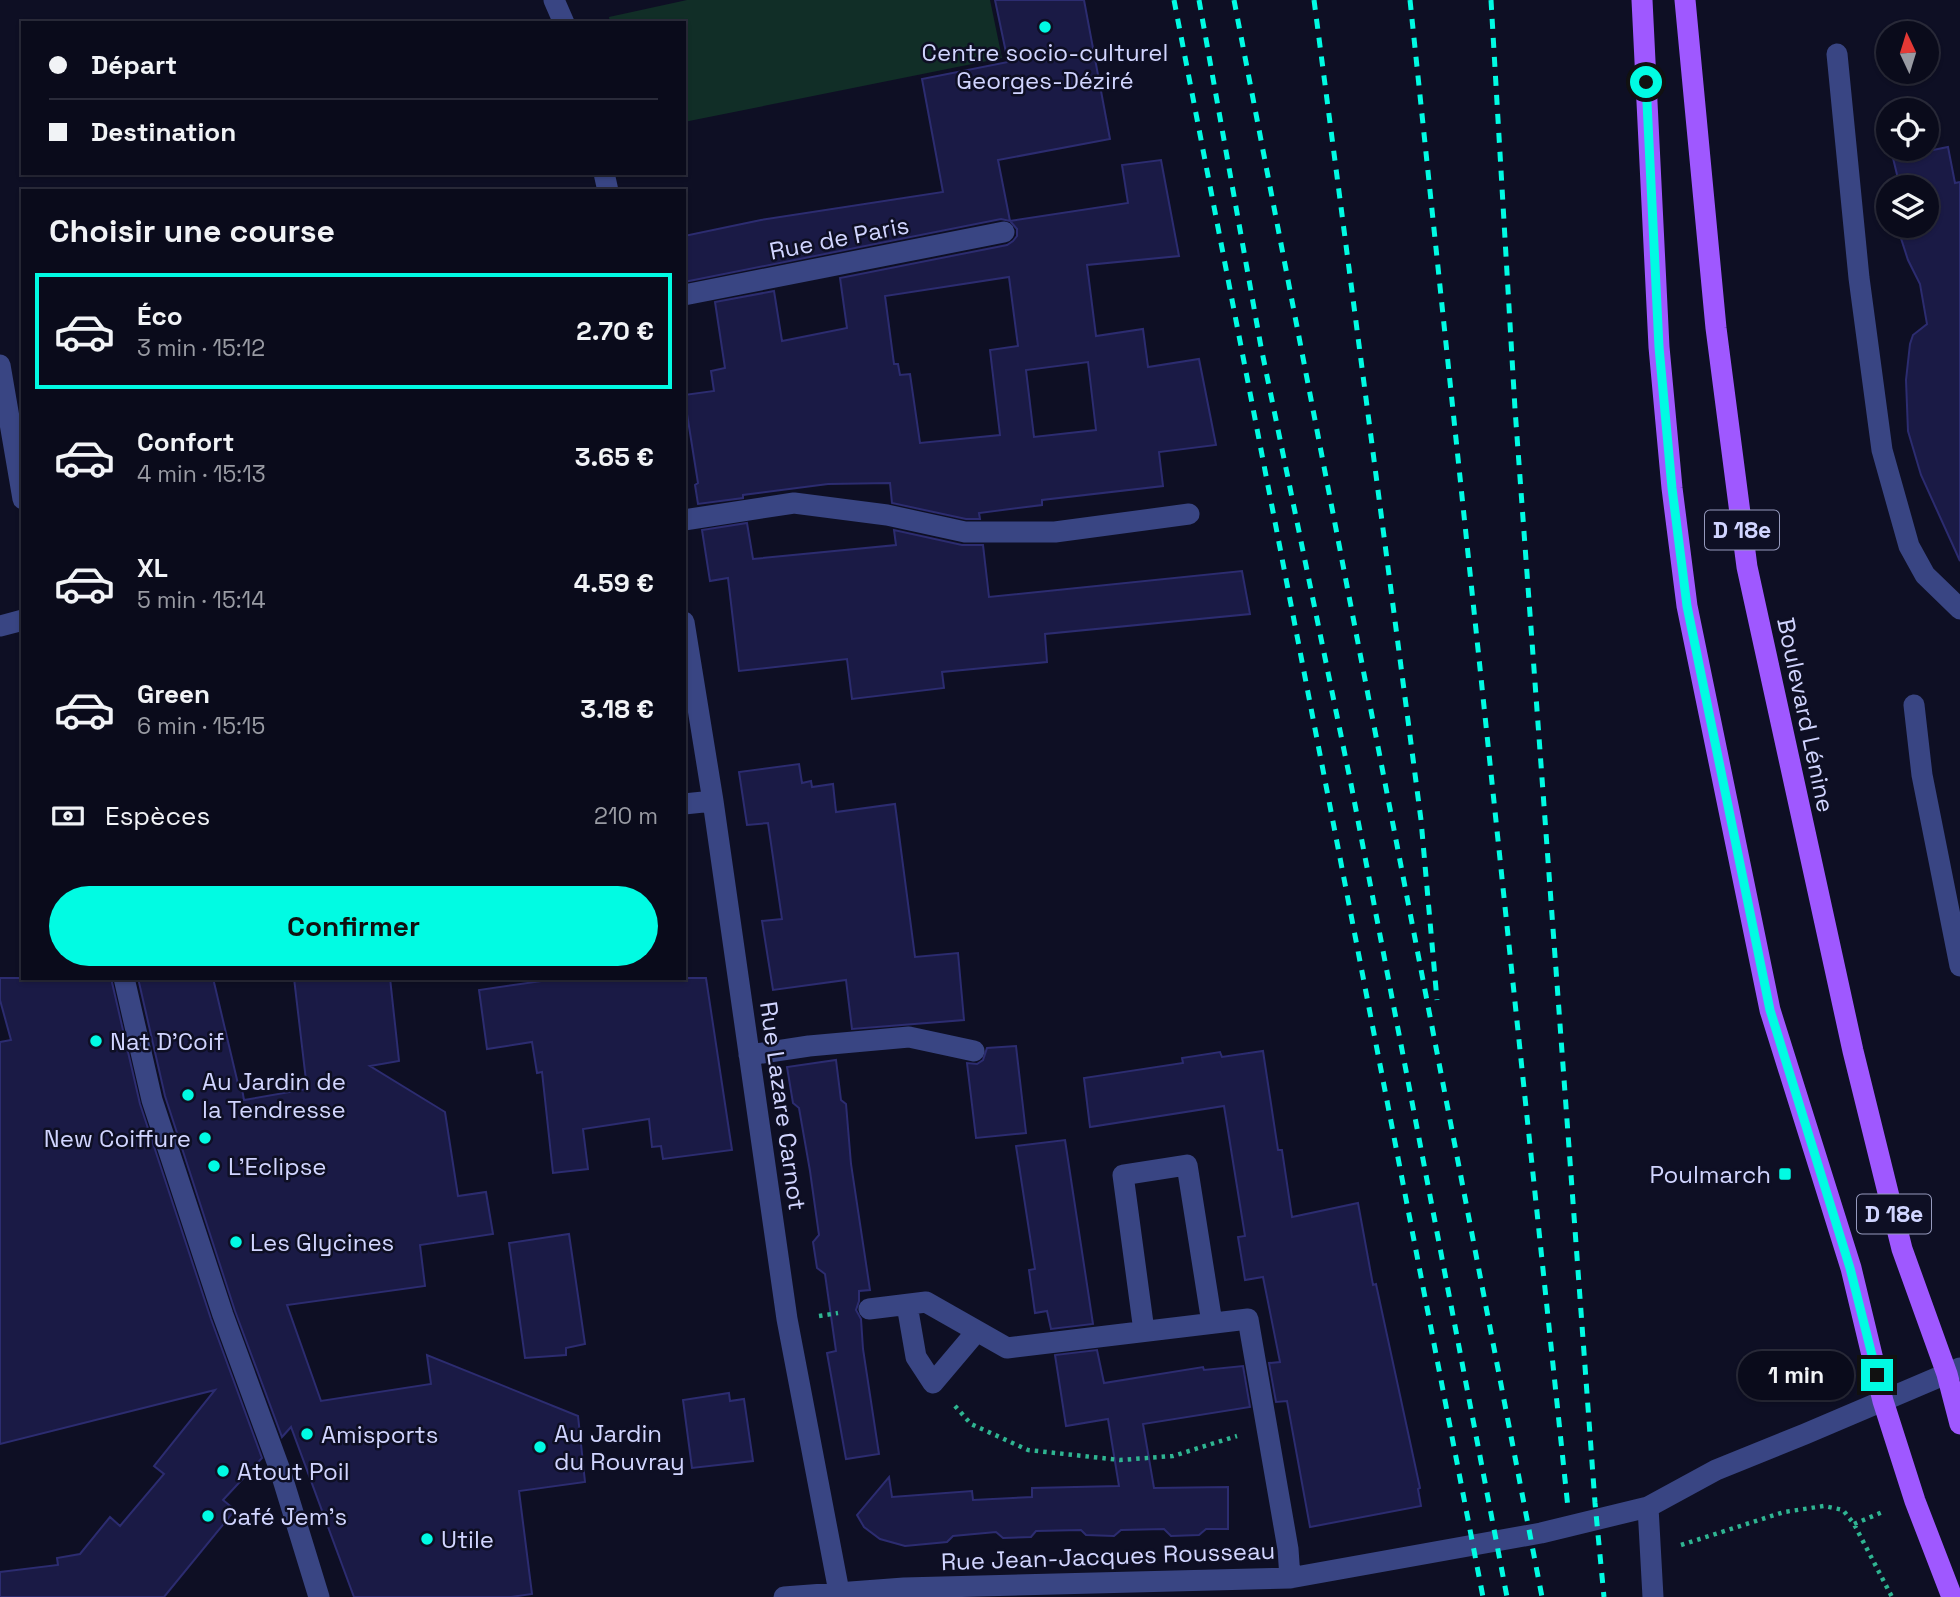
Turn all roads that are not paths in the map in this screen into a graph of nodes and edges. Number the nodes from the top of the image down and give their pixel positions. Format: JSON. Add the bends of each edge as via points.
{"nodes":[{"id":1,"x":554,"y":0,"type":"edge"},
{"id":2,"x":1642,"y":0,"type":"edge"},
{"id":3,"x":1685,"y":0,"type":"edge"},
{"id":4,"x":563,"y":21,"type":"edge"},
{"id":5,"x":1837,"y":54,"type":"dead end"},
{"id":6,"x":1004,"y":232,"type":"dead end"},
{"id":7,"x":686,"y":295,"type":"edge"},
{"id":8,"x":0,"y":365,"type":"edge"},
{"id":9,"x":21,"y":483,"type":"edge"},
{"id":10,"x":1189,"y":514,"type":"dead end"},
{"id":11,"x":686,"y":520,"type":"edge"},
{"id":12,"x":1960,"y":609,"type":"edge"},
{"id":13,"x":21,"y":621,"type":"edge"},
{"id":14,"x":0,"y":626,"type":"edge"},
{"id":15,"x":686,"y":634,"type":"edge"},
{"id":16,"x":1914,"y":705,"type":"dead end"},
{"id":17,"x":713,"y":801,"type":"junction"},
{"id":18,"x":686,"y":804,"type":"edge"},
{"id":19,"x":1960,"y":966,"type":"edge"},
{"id":20,"x":124,"y":980,"type":"edge"},
{"id":21,"x":974,"y":1051,"type":"dead end"},
{"id":22,"x":749,"y":1055,"type":"junction"},
{"id":23,"x":907,"y":1305,"type":"junction"},
{"id":24,"x":869,"y":1309,"type":"road end"},
{"id":25,"x":1212,"y":1323,"type":"junction"},
{"id":26,"x":977,"y":1331,"type":"junction"},
{"id":27,"x":1144,"y":1331,"type":"junction"},
{"id":28,"x":1953,"y":1371,"type":"edge"},
{"id":29,"x":1883,"y":1401,"type":"junction"},
{"id":30,"x":1960,"y":1424,"type":"edge"},
{"id":31,"x":1648,"y":1507,"type":"junction"},
{"id":32,"x":1290,"y":1578,"type":"junction"},
{"id":33,"x":840,"y":1594,"type":"edge"},
{"id":34,"x":318,"y":1597,"type":"edge"},
{"id":35,"x":784,"y":1597,"type":"edge"},
{"id":36,"x":1653,"y":1597,"type":"edge"},
{"id":37,"x":1952,"y":1597,"type":"edge"}],
"edges":[{"from":1,"to":4,"type":"street"},
{"from":2,"to":29,"type":"main road","number":"D 18e","via":[[1659,347],[1687,606],[1770,1010],[1850,1268]]},
{"from":3,"to":28,"type":"main road","name":"Boulevard Lénine","number":"D 18e","via":[[1716,328],[1747,567],[1902,1250]]},
{"from":5,"to":12,"type":"street","via":[[1858,278],[1882,450],[1909,546],[1925,575]]},
{"from":6,"to":7,"type":"street","name":"Rue de Paris"},
{"from":8,"to":9,"type":"street"},
{"from":10,"to":11,"type":"street","via":[[1055,532],[965,531],[793,503]]},
{"from":13,"to":14,"type":"street"},
{"from":15,"to":17,"type":"street","name":"Rue Lazare Carnot"},
{"from":16,"to":19,"type":"street","via":[[1922,775]]},
{"from":17,"to":18,"type":"street"},
{"from":17,"to":22,"type":"street","name":"Rue Lazare Carnot"},
{"from":20,"to":34,"type":"street","via":[[152,1101],[280,1470]]},
{"from":21,"to":22,"type":"street","via":[[909,1037]]},
{"from":22,"to":33,"type":"street","name":"Rue Lazare Carnot","via":[[787,1319]]},
{"from":23,"to":24,"type":"street"},
{"from":23,"to":26,"type":"street","via":[[926,1303]]},
{"from":23,"to":26,"type":"street","via":[[916,1357],[933,1383]]},
{"from":25,"to":27,"type":"street"},
{"from":25,"to":27,"type":"street","via":[[1187,1164],[1124,1175]]},
{"from":25,"to":32,"type":"street","via":[[1248,1319]]},
{"from":26,"to":27,"type":"street","via":[[1007,1348]]},
{"from":28,"to":29,"type":"street","name":"Rue Jean-Jacques Rousseau"},
{"from":28,"to":30,"type":"main road","name":"Boulevard Lénine","number":"D 18e"},
{"from":29,"to":31,"type":"street","name":"Rue Jean-Jacques Rousseau","via":[[1716,1470]]},
{"from":29,"to":37,"type":"main road","number":"D 18e","via":[[1914,1501]]},
{"from":31,"to":32,"type":"street","name":"Rue Jean-Jacques Rousseau","via":[[1541,1533]]},
{"from":31,"to":36,"type":"street"},
{"from":32,"to":33,"type":"street","name":"Rue Jean-Jacques Rousseau","via":[[918,1587]]},
{"from":33,"to":35,"type":"street","name":"Rue Jean-Jacques Rousseau"}]}
